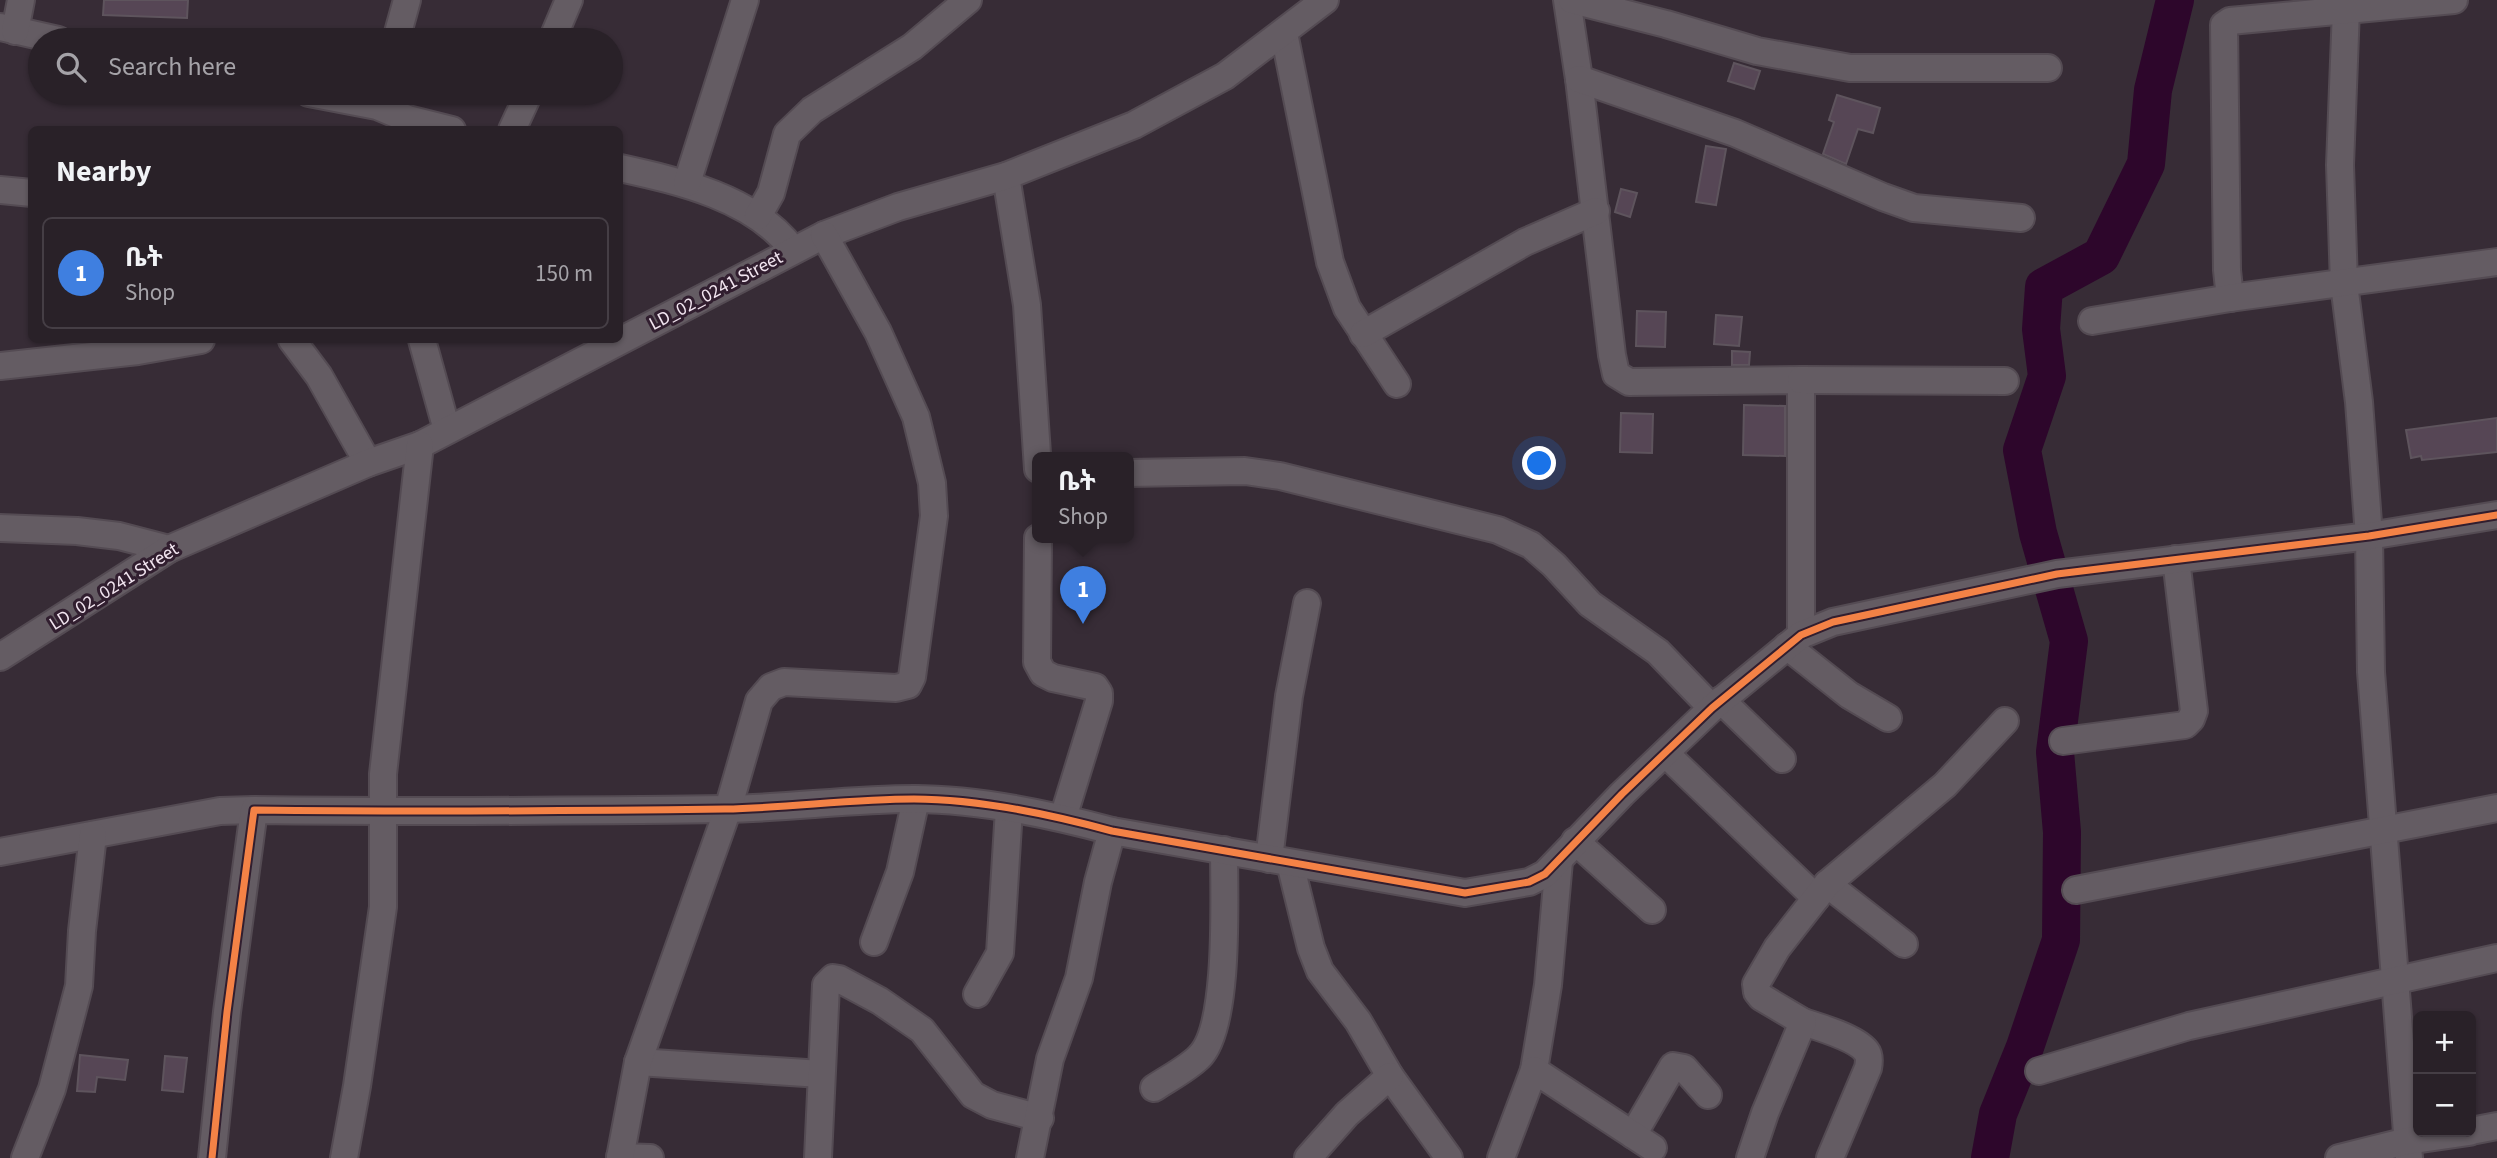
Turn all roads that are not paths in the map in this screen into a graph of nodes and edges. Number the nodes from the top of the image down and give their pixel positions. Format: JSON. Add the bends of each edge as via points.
{"nodes":[{"id":1,"x":21,"y":0,"type":"edge"},
{"id":2,"x":407,"y":0,"type":"edge"},
{"id":3,"x":569,"y":0,"type":"edge"},
{"id":4,"x":745,"y":0,"type":"edge"},
{"id":5,"x":968,"y":0,"type":"edge"},
{"id":6,"x":1325,"y":0,"type":"edge"},
{"id":7,"x":1567,"y":0,"type":"edge"},
{"id":8,"x":1572,"y":0,"type":"edge"},
{"id":9,"x":2454,"y":0,"type":"edge"},
{"id":10,"x":2346,"y":9,"type":"junction"},
{"id":11,"x":399,"y":28,"type":"edge"},
{"id":12,"x":557,"y":28,"type":"edge"},
{"id":13,"x":8,"y":29,"type":"edge"},
{"id":14,"x":28,"y":33,"type":"edge"},
{"id":15,"x":1284,"y":33,"type":"junction"},
{"id":16,"x":2048,"y":68,"type":"dead end"},
{"id":17,"x":1579,"y":79,"type":"junction"},
{"id":18,"x":362,"y":105,"type":"edge"},
{"id":19,"x":523,"y":105,"type":"edge"},
{"id":20,"x":379,"y":109,"type":"edge"},
{"id":21,"x":434,"y":126,"type":"edge"},
{"id":22,"x":514,"y":126,"type":"edge"},
{"id":23,"x":623,"y":169,"type":"edge"},
{"id":24,"x":1006,"y":176,"type":"junction"},
{"id":25,"x":687,"y":183,"type":"junction"},
{"id":26,"x":0,"y":190,"type":"edge"},
{"id":27,"x":28,"y":193,"type":"edge"},
{"id":28,"x":1595,"y":211,"type":"junction"},
{"id":29,"x":758,"y":216,"type":"junction"},
{"id":30,"x":2021,"y":218,"type":"dead end"},
{"id":31,"x":824,"y":234,"type":"junction"},
{"id":32,"x":793,"y":250,"type":"junction"},
{"id":33,"x":2497,"y":262,"type":"edge"},
{"id":34,"x":2344,"y":285,"type":"junction"},
{"id":35,"x":2230,"y":298,"type":"junction"},
{"id":36,"x":2092,"y":321,"type":"dead end"},
{"id":37,"x":1363,"y":334,"type":"junction"},
{"id":38,"x":623,"y":338,"type":"edge"},
{"id":39,"x":184,"y":343,"type":"edge"},
{"id":40,"x":294,"y":343,"type":"edge"},
{"id":41,"x":423,"y":343,"type":"edge"},
{"id":42,"x":614,"y":343,"type":"edge"},
{"id":43,"x":0,"y":366,"type":"edge"},
{"id":44,"x":1801,"y":380,"type":"junction"},
{"id":45,"x":2005,"y":381,"type":"dead end"},
{"id":46,"x":1397,"y":384,"type":"dead end"},
{"id":47,"x":447,"y":430,"type":"junction"},
{"id":48,"x":420,"y":445,"type":"junction"},
{"id":49,"x":1037,"y":452,"type":"edge"},
{"id":50,"x":368,"y":463,"type":"junction"},
{"id":51,"x":1134,"y":473,"type":"edge"},
{"id":52,"x":2497,"y":516,"type":"edge"},
{"id":53,"x":0,"y":528,"type":"edge"},
{"id":54,"x":2369,"y":536,"type":"junction"},
{"id":55,"x":1038,"y":543,"type":"edge"},
{"id":56,"x":169,"y":549,"type":"junction"},
{"id":57,"x":2176,"y":559,"type":"junction"},
{"id":58,"x":1307,"y":603,"type":"dead end"},
{"id":59,"x":1794,"y":641,"type":"junction"},
{"id":60,"x":0,"y":657,"type":"edge"},
{"id":61,"x":1717,"y":704,"type":"junction"},
{"id":62,"x":1888,"y":718,"type":"dead end"},
{"id":63,"x":2005,"y":721,"type":"dead end"},
{"id":64,"x":2063,"y":741,"type":"dead end"},
{"id":65,"x":1666,"y":754,"type":"junction"},
{"id":66,"x":1782,"y":759,"type":"dead end"},
{"id":67,"x":916,"y":799,"type":"junction"},
{"id":68,"x":2497,"y":808,"type":"edge"},
{"id":69,"x":728,"y":809,"type":"junction"},
{"id":70,"x":1009,"y":809,"type":"junction"},
{"id":71,"x":254,"y":810,"type":"junction"},
{"id":72,"x":384,"y":812,"type":"junction"},
{"id":73,"x":1063,"y":818,"type":"junction"},
{"id":74,"x":2382,"y":829,"type":"junction"},
{"id":75,"x":1112,"y":831,"type":"junction"},
{"id":76,"x":93,"y":835,"type":"junction"},
{"id":77,"x":1224,"y":850,"type":"junction"},
{"id":78,"x":1567,"y":851,"type":"junction"},
{"id":79,"x":0,"y":852,"type":"edge"},
{"id":80,"x":1280,"y":861,"type":"junction"},
{"id":81,"x":2076,"y":890,"type":"dead end"},
{"id":82,"x":1821,"y":891,"type":"junction"},
{"id":83,"x":1652,"y":910,"type":"dead end"},
{"id":84,"x":874,"y":942,"type":"dead end"},
{"id":85,"x":1903,"y":944,"type":"dead end"},
{"id":86,"x":2497,"y":958,"type":"edge"},
{"id":87,"x":2394,"y":981,"type":"junction"},
{"id":88,"x":977,"y":994,"type":"dead end"},
{"id":89,"x":1803,"y":1022,"type":"junction"},
{"id":90,"x":638,"y":1062,"type":"junction"},
{"id":91,"x":1534,"y":1070,"type":"junction"},
{"id":92,"x":2039,"y":1071,"type":"dead end"},
{"id":93,"x":821,"y":1074,"type":"junction"},
{"id":94,"x":1390,"y":1076,"type":"junction"},
{"id":95,"x":1154,"y":1088,"type":"dead end"},
{"id":96,"x":1708,"y":1095,"type":"dead end"},
{"id":97,"x":1040,"y":1118,"type":"junction"},
{"id":98,"x":2497,"y":1126,"type":"edge"},
{"id":99,"x":2476,"y":1131,"type":"edge"},
{"id":100,"x":2442,"y":1137,"type":"edge"},
{"id":101,"x":2408,"y":1150,"type":"edge"},
{"id":102,"x":25,"y":1158,"type":"edge"},
{"id":103,"x":212,"y":1158,"type":"edge"},
{"id":104,"x":345,"y":1158,"type":"edge"},
{"id":105,"x":620,"y":1158,"type":"edge"},
{"id":106,"x":650,"y":1158,"type":"edge"},
{"id":107,"x":818,"y":1158,"type":"edge"},
{"id":108,"x":1030,"y":1158,"type":"edge"},
{"id":109,"x":1308,"y":1158,"type":"edge"},
{"id":110,"x":1448,"y":1158,"type":"edge"},
{"id":111,"x":1501,"y":1158,"type":"edge"},
{"id":112,"x":1750,"y":1158,"type":"edge"},
{"id":113,"x":1830,"y":1158,"type":"edge"},
{"id":114,"x":2339,"y":1158,"type":"edge"}],
"edges":[{"from":1,"to":13,"type":"street"},
{"from":2,"to":11,"type":"street"},
{"from":3,"to":12,"type":"street"},
{"from":4,"to":25,"type":"street"},
{"from":5,"to":29,"type":"street","via":[[912,47],[812,110],[787,134],[771,192]]},
{"from":6,"to":15,"type":"street","name":"LD_02_0241 Street"},
{"from":7,"to":17,"type":"street"},
{"from":8,"to":16,"type":"street","via":[[1758,51],[1850,68]]},
{"from":9,"to":10,"type":"street"},
{"from":10,"to":34,"type":"street","via":[[2340,165]]},
{"from":10,"to":35,"type":"street","via":[[2224,25]]},
{"from":13,"to":14,"type":"street"},
{"from":15,"to":24,"type":"street","name":"LD_02_0241 Street","via":[[1225,76],[1134,125]]},
{"from":15,"to":37,"type":"street","via":[[1330,262],[1347,308]]},
{"from":17,"to":28,"type":"street"},
{"from":17,"to":30,"type":"street","via":[[1735,133],[1914,208]]},
{"from":18,"to":20,"type":"street"},
{"from":19,"to":22,"type":"street"},
{"from":20,"to":21,"type":"street"},
{"from":23,"to":25,"type":"street"},
{"from":24,"to":31,"type":"street","name":"LD_02_0241 Street"},
{"from":24,"to":49,"type":"street","via":[[1027,305]]},
{"from":25,"to":29,"type":"street"},
{"from":26,"to":27,"type":"street"},
{"from":28,"to":37,"type":"street","via":[[1525,242]]},
{"from":28,"to":44,"type":"street","via":[[1612,355],[1622,379]]},
{"from":29,"to":32,"type":"street"},
{"from":31,"to":32,"type":"street","name":"LD_02_0241 Street"},
{"from":31,"to":69,"type":"street","via":[[878,332],[916,417],[932,483],[934,516],[912,677],[908,685],[896,688],[784,682],[771,687],[759,701]]},
{"from":32,"to":38,"type":"street","name":"LD_02_0241 Street"},
{"from":33,"to":34,"type":"street"},
{"from":34,"to":35,"type":"street"},
{"from":34,"to":54,"type":"street"},
{"from":35,"to":36,"type":"street"},
{"from":37,"to":46,"type":"street"},
{"from":39,"to":43,"type":"street"},
{"from":40,"to":50,"type":"street","via":[[319,376]]},
{"from":41,"to":47,"type":"street"},
{"from":42,"to":47,"type":"street","name":"LD_02_0241 Street"},
{"from":44,"to":45,"type":"street"},
{"from":44,"to":59,"type":"street"},
{"from":47,"to":48,"type":"street","name":"LD_02_0241 Street"},
{"from":48,"to":50,"type":"street","name":"LD_02_0241 Street"},
{"from":48,"to":72,"type":"street","via":[[383,774]]},
{"from":50,"to":56,"type":"street","name":"LD_02_0241 Street"},
{"from":51,"to":61,"type":"street","via":[[1245,471],[1280,476],[1498,530],[1531,545],[1590,604],[1658,652]]},
{"from":52,"to":54,"type":"street"},
{"from":53,"to":56,"type":"street","via":[[119,536]]},
{"from":54,"to":57,"type":"street"},
{"from":54,"to":74,"type":"street","via":[[2371,673]]},
{"from":55,"to":73,"type":"street","via":[[1038,662],[1043,673],[1095,687],[1099,693]]},
{"from":56,"to":60,"type":"street","name":"LD_02_0241 Street"},
{"from":57,"to":59,"type":"street","via":[[2046,576],[1833,622]]},
{"from":57,"to":64,"type":"street","via":[[2194,711],[2191,719],[2185,725]]},
{"from":58,"to":80,"type":"street","via":[[1289,696]]},
{"from":59,"to":61,"type":"street"},
{"from":59,"to":62,"type":"street","via":[[1849,695]]},
{"from":61,"to":65,"type":"street"},
{"from":61,"to":66,"type":"street"},
{"from":63,"to":82,"type":"street","via":[[1945,785]]},
{"from":65,"to":78,"type":"street"},
{"from":65,"to":82,"type":"street"},
{"from":67,"to":69,"type":"street"},
{"from":67,"to":70,"type":"street"},
{"from":67,"to":84,"type":"street","via":[[900,872]]},
{"from":68,"to":74,"type":"street"},
{"from":69,"to":72,"type":"street"},
{"from":69,"to":90,"type":"street"},
{"from":70,"to":73,"type":"street"},
{"from":70,"to":88,"type":"street","via":[[1000,953]]},
{"from":71,"to":72,"type":"street"},
{"from":71,"to":76,"type":"street","via":[[220,811]]},
{"from":71,"to":103,"type":"street"},
{"from":72,"to":104,"type":"street","via":[[383,907]]},
{"from":73,"to":75,"type":"street"},
{"from":74,"to":81,"type":"street"},
{"from":74,"to":87,"type":"street"},
{"from":75,"to":77,"type":"street"},
{"from":75,"to":97,"type":"street","via":[[1079,978],[1051,1059]]},
{"from":76,"to":79,"type":"street"},
{"from":76,"to":102,"type":"street","via":[[79,986],[52,1089]]},
{"from":77,"to":80,"type":"street"},
{"from":77,"to":95,"type":"street","via":[[1224,936],[1213,1037],[1200,1057]]},
{"from":78,"to":80,"type":"street","via":[[1545,874],[1529,882],[1465,893]]},
{"from":78,"to":83,"type":"street"},
{"from":78,"to":91,"type":"street"},
{"from":80,"to":94,"type":"street","via":[[1320,971],[1359,1021]]},
{"from":82,"to":85,"type":"street"},
{"from":82,"to":89,"type":"street","via":[[1777,948],[1756,985],[1761,997]]},
{"from":86,"to":87,"type":"street"},
{"from":87,"to":92,"type":"street","via":[[2189,1027]]},
{"from":87,"to":101,"type":"street"},
{"from":89,"to":112,"type":"street"},
{"from":89,"to":113,"type":"street","via":[[1837,1033],[1866,1051],[1869,1059]]},
{"from":90,"to":93,"type":"street"},
{"from":90,"to":105,"type":"street"},
{"from":91,"to":96,"type":"street","via":[[1643,1142],[1673,1066],[1684,1068]]},
{"from":91,"to":111,"type":"street"},
{"from":93,"to":97,"type":"street","via":[[826,985],[833,978],[880,1001],[922,1030],[973,1094],[992,1105]]},
{"from":93,"to":107,"type":"street"},
{"from":94,"to":109,"type":"street","via":[[1347,1114]]},
{"from":94,"to":110,"type":"street"},
{"from":97,"to":108,"type":"street"},
{"from":98,"to":99,"type":"street"},
{"from":100,"to":101,"type":"street"},
{"from":101,"to":114,"type":"street"},
{"from":105,"to":106,"type":"street"}]}
